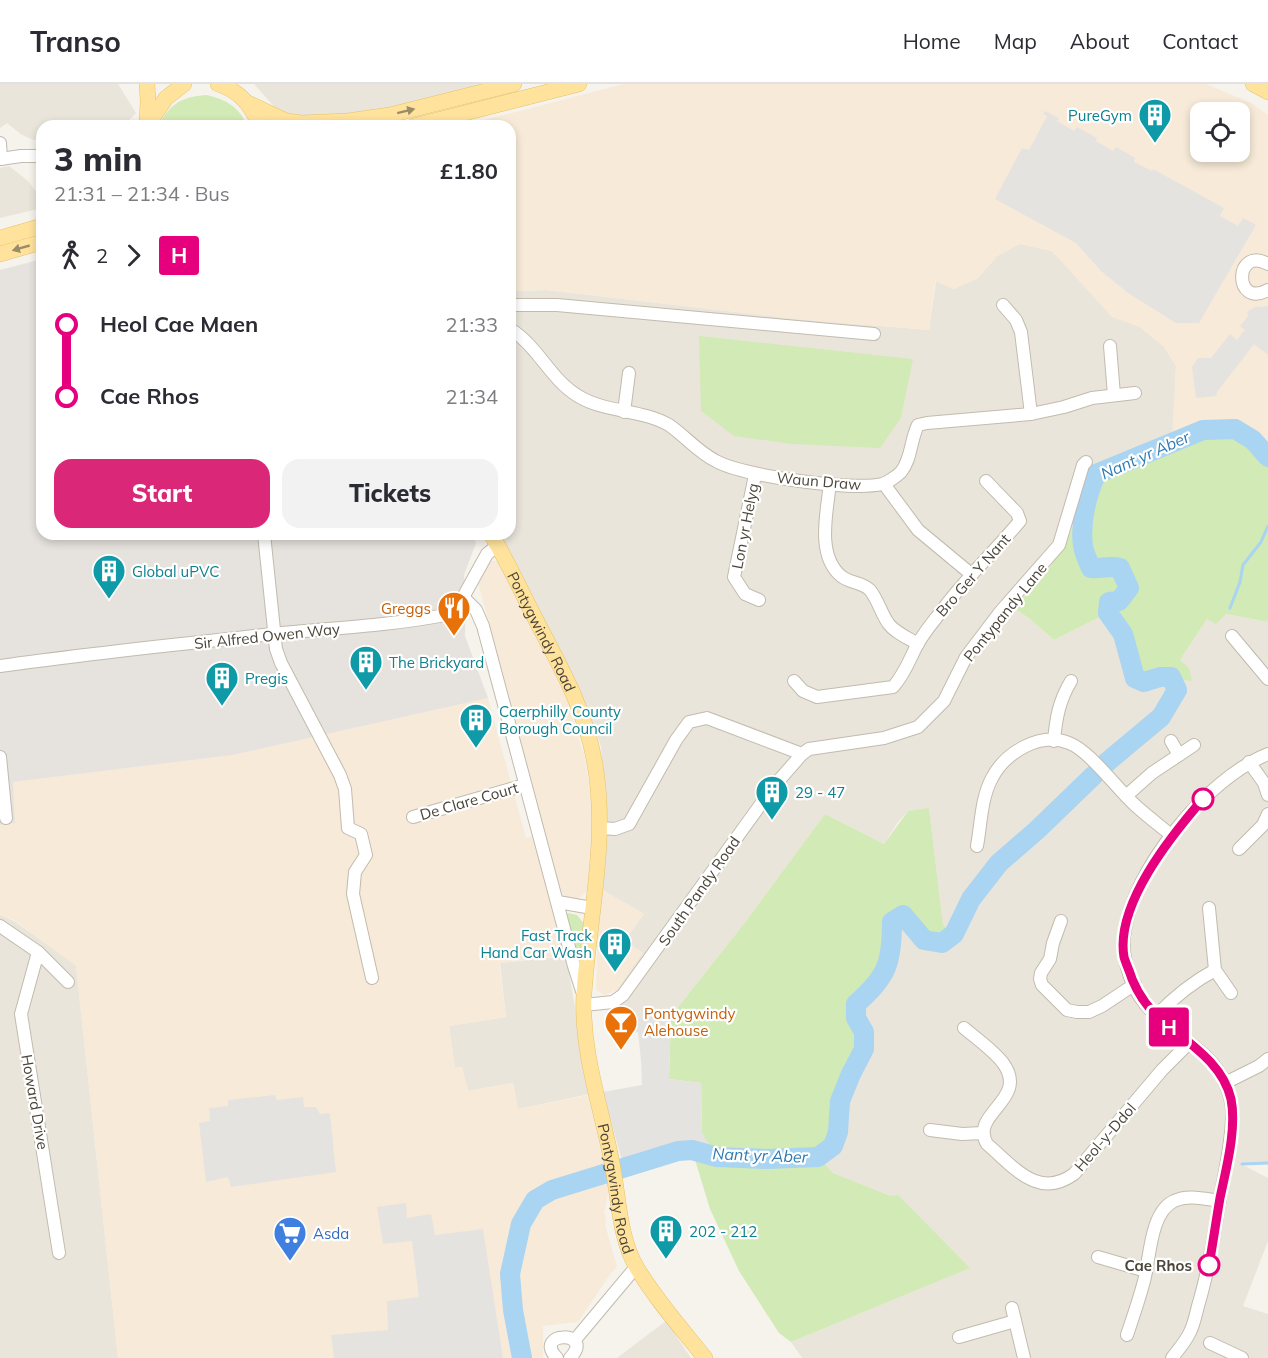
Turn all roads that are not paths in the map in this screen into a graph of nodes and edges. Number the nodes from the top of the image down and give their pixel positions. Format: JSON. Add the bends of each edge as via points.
{"nodes":[{"id":1,"x":147,"y":84,"type":"edge"},
{"id":2,"x":184,"y":84,"type":"edge"},
{"id":3,"x":514,"y":84,"type":"edge"},
{"id":4,"x":579,"y":84,"type":"edge"},
{"id":5,"x":1253,"y":84,"type":"edge"},
{"id":6,"x":225,"y":85,"type":"edge"},
{"id":7,"x":1268,"y":92,"type":"edge"},
{"id":8,"x":248,"y":103,"type":"junction"},
{"id":9,"x":147,"y":120,"type":"edge"},
{"id":10,"x":151,"y":120,"type":"edge"},
{"id":11,"x":257,"y":120,"type":"edge"},
{"id":12,"x":282,"y":120,"type":"edge"},
{"id":13,"x":354,"y":120,"type":"edge"},
{"id":14,"x":438,"y":120,"type":"edge"},
{"id":15,"x":0,"y":143,"type":"edge"},
{"id":16,"x":36,"y":156,"type":"edge"},
{"id":17,"x":1,"y":159,"type":"edge"},
{"id":18,"x":36,"y":228,"type":"edge"},
{"id":19,"x":0,"y":238,"type":"edge"},
{"id":20,"x":36,"y":244,"type":"edge"},
{"id":21,"x":0,"y":254,"type":"edge"},
{"id":22,"x":1266,"y":261,"type":"edge"},
{"id":23,"x":1267,"y":292,"type":"edge"},
{"id":24,"x":516,"y":305,"type":"edge"},
{"id":25,"x":1003,"y":305,"type":"dead end"},
{"id":26,"x":516,"y":334,"type":"edge"},
{"id":27,"x":874,"y":334,"type":"dead end"},
{"id":28,"x":1110,"y":346,"type":"dead end"},
{"id":29,"x":628,"y":373,"type":"dead end"},
{"id":30,"x":1136,"y":393,"type":"dead end"},
{"id":31,"x":1114,"y":395,"type":"junction"},
{"id":32,"x":624,"y":412,"type":"junction"},
{"id":33,"x":1031,"y":414,"type":"junction"},
{"id":34,"x":1086,"y":462,"type":"dead end"},
{"id":35,"x":755,"y":475,"type":"junction"},
{"id":36,"x":986,"y":481,"type":"dead end"},
{"id":37,"x":830,"y":483,"type":"junction"},
{"id":38,"x":884,"y":484,"type":"junction"},
{"id":39,"x":265,"y":540,"type":"edge"},
{"id":40,"x":494,"y":540,"type":"edge"},
{"id":41,"x":971,"y":574,"type":"junction"},
{"id":42,"x":464,"y":598,"type":"junction"},
{"id":43,"x":759,"y":600,"type":"dead end"},
{"id":44,"x":275,"y":634,"type":"junction"},
{"id":45,"x":1232,"y":636,"type":"dead end"},
{"id":46,"x":918,"y":644,"type":"junction"},
{"id":47,"x":0,"y":666,"type":"edge"},
{"id":48,"x":1268,"y":679,"type":"edge"},
{"id":49,"x":794,"y":681,"type":"dead end"},
{"id":50,"x":1071,"y":681,"type":"dead end"},
{"id":51,"x":1054,"y":741,"type":"junction"},
{"id":52,"x":1171,"y":741,"type":"dead end"},
{"id":53,"x":1194,"y":745,"type":"dead end"},
{"id":54,"x":802,"y":754,"type":"junction"},
{"id":55,"x":1268,"y":754,"type":"edge"},
{"id":56,"x":1179,"y":755,"type":"junction"},
{"id":57,"x":0,"y":757,"type":"edge"},
{"id":58,"x":1249,"y":762,"type":"junction"},
{"id":59,"x":525,"y":785,"type":"junction"},
{"id":60,"x":1126,"y":795,"type":"junction"},
{"id":61,"x":1268,"y":795,"type":"edge"},
{"id":62,"x":1268,"y":814,"type":"edge"},
{"id":63,"x":413,"y":817,"type":"dead end"},
{"id":64,"x":6,"y":818,"type":"dead end"},
{"id":65,"x":600,"y":828,"type":"junction"},
{"id":66,"x":1171,"y":835,"type":"junction"},
{"id":67,"x":977,"y":846,"type":"dead end"},
{"id":68,"x":1239,"y":849,"type":"dead end"},
{"id":69,"x":558,"y":903,"type":"junction"},
{"id":70,"x":592,"y":908,"type":"junction"},
{"id":71,"x":1209,"y":908,"type":"dead end"},
{"id":72,"x":1061,"y":921,"type":"dead end"},
{"id":73,"x":0,"y":926,"type":"edge"},
{"id":74,"x":38,"y":952,"type":"junction"},
{"id":75,"x":1215,"y":970,"type":"junction"},
{"id":76,"x":372,"y":978,"type":"dead end"},
{"id":77,"x":68,"y":981,"type":"dead end"},
{"id":78,"x":1135,"y":984,"type":"junction"},
{"id":79,"x":1231,"y":993,"type":"dead end"},
{"id":80,"x":584,"y":1000,"type":"junction"},
{"id":81,"x":1156,"y":1016,"type":"junction"},
{"id":82,"x":964,"y":1028,"type":"dead end"},
{"id":83,"x":1189,"y":1043,"type":"junction"},
{"id":84,"x":1268,"y":1059,"type":"edge"},
{"id":85,"x":1225,"y":1083,"type":"junction"},
{"id":86,"x":930,"y":1130,"type":"dead end"},
{"id":87,"x":983,"y":1133,"type":"junction"},
{"id":88,"x":1220,"y":1201,"type":"junction"},
{"id":89,"x":59,"y":1253,"type":"dead end"},
{"id":90,"x":1098,"y":1257,"type":"dead end"},
{"id":91,"x":636,"y":1267,"type":"junction"},
{"id":92,"x":1146,"y":1271,"type":"junction"},
{"id":93,"x":1127,"y":1335,"type":"dead end"},
{"id":94,"x":959,"y":1338,"type":"dead end"},
{"id":95,"x":574,"y":1341,"type":"junction"},
{"id":96,"x":1216,"y":1350,"type":"edge"},
{"id":97,"x":557,"y":1358,"type":"edge"},
{"id":98,"x":570,"y":1358,"type":"edge"},
{"id":99,"x":705,"y":1358,"type":"edge"},
{"id":100,"x":1024,"y":1358,"type":"edge"},
{"id":101,"x":1172,"y":1358,"type":"edge"},
{"id":102,"x":1242,"y":1358,"type":"edge"}],
"edges":[{"from":1,"to":9,"type":"main road"},
{"from":2,"to":10,"type":"main road","via":[[166,98]]},
{"from":13,"to":3,"type":"main road","one_way":true},
{"from":4,"to":14,"type":"main road"},
{"from":5,"to":7,"type":"main road"},
{"from":6,"to":8,"type":"main road"},
{"from":8,"to":11,"type":"main road"},
{"from":8,"to":12,"type":"main road","one_way":true},
{"from":15,"to":17,"type":"street"},
{"from":16,"to":17,"type":"street"},
{"from":18,"to":19,"type":"main road"},
{"from":20,"to":21,"type":"main road","one_way":true},
{"from":22,"to":23,"type":"street","via":[[1252,261],[1244,267],[1241,277],[1248,291]]},
{"from":24,"to":27,"type":"street","via":[[556,305]]},
{"from":25,"to":33,"type":"street","via":[[1021,332]]},
{"from":26,"to":32,"type":"street","name":"Waun Draw","via":[[578,396]]},
{"from":28,"to":31,"type":"street"},
{"from":29,"to":32,"type":"street"},
{"from":30,"to":31,"type":"street"},
{"from":31,"to":33,"type":"street"},
{"from":32,"to":35,"type":"street","name":"Waun Draw","via":[[669,426],[715,461]]},
{"from":33,"to":38,"type":"street","via":[[918,425],[910,455],[900,473]]},
{"from":34,"to":54,"type":"street","name":"Pontypandy Lane","via":[[1059,545],[966,657],[944,701],[918,727],[884,738],[809,749]]},
{"from":35,"to":37,"type":"street","name":"Waun Draw"},
{"from":35,"to":43,"type":"street","name":"Lon yr Helyg","via":[[734,577],[745,594]]},
{"from":36,"to":41,"type":"street","name":"Bro Ger Y Nant","via":[[1020,521]]},
{"from":37,"to":38,"type":"street","name":"Waun Draw"},
{"from":37,"to":46,"type":"street","via":[[827,553],[834,568],[842,578],[869,590],[889,624]]},
{"from":38,"to":41,"type":"street","via":[[918,530]]},
{"from":39,"to":44,"type":"street"},
{"from":40,"to":42,"type":"street","name":"Sir Alfred Owen Way"},
{"from":40,"to":65,"type":"main road","name":"Pontygwindy Road","via":[[577,704],[594,758]]},
{"from":41,"to":46,"type":"street","name":"Bro Ger Y Nant"},
{"from":42,"to":44,"type":"street","name":"Sir Alfred Owen Way","via":[[456,610],[445,615]]},
{"from":42,"to":59,"type":"street","name":"Pontygwindy Road","via":[[476,610],[483,626]]},
{"from":44,"to":47,"type":"street","name":"Sir Alfred Owen Way"},
{"from":44,"to":76,"type":"street","via":[[281,663],[345,789],[348,828],[361,834],[366,855],[355,872],[353,894]]},
{"from":45,"to":48,"type":"street"},
{"from":46,"to":49,"type":"street","name":"Bro Ger Y Nant","via":[[893,687],[817,698]]},
{"from":50,"to":51,"type":"street","via":[[1056,715]]},
{"from":51,"to":60,"type":"street","via":[[1068,742],[1081,750]]},
{"from":51,"to":67,"type":"street","via":[[1036,741],[1005,760],[992,779]]},
{"from":52,"to":56,"type":"street"},
{"from":53,"to":56,"type":"street"},
{"from":54,"to":65,"type":"street","via":[[706,718],[689,722],[629,824],[615,829]]},
{"from":54,"to":80,"type":"street","name":"South Pandy Road","via":[[774,786],[623,995],[613,1002]]},
{"from":55,"to":58,"type":"street"},
{"from":56,"to":60,"type":"street"},
{"from":57,"to":64,"type":"street"},
{"from":58,"to":61,"type":"street"},
{"from":58,"to":66,"type":"street","via":[[1204,796]]},
{"from":59,"to":63,"type":"street","name":"De Clare Court"},
{"from":59,"to":69,"type":"street","name":"Pontygwindy Road"},
{"from":60,"to":66,"type":"street"},
{"from":62,"to":68,"type":"street","via":[[1263,825]]},
{"from":65,"to":70,"type":"main road","name":"Pontygwindy Road"},
{"from":66,"to":78,"type":"street","via":[[1143,881],[1129,915],[1124,957]]},
{"from":69,"to":70,"type":"street"},
{"from":69,"to":80,"type":"street","name":"Pontygwindy Road"},
{"from":70,"to":80,"type":"main road","name":"Pontygwindy Road"},
{"from":71,"to":75,"type":"street"},
{"from":72,"to":78,"type":"street","via":[[1040,979],[1067,1010],[1089,1012]]},
{"from":73,"to":74,"type":"street"},
{"from":74,"to":77,"type":"street"},
{"from":74,"to":89,"type":"street","name":"Howard Drive","via":[[21,1014]]},
{"from":75,"to":79,"type":"street"},
{"from":75,"to":81,"type":"street","via":[[1184,989]]},
{"from":78,"to":81,"type":"street"},
{"from":80,"to":91,"type":"main road","name":"Pontygwindy Road","via":[[593,1084],[627,1243]]},
{"from":81,"to":83,"type":"street"},
{"from":82,"to":87,"type":"street","via":[[1003,1063],[1009,1081],[1005,1100],[986,1120]]},
{"from":83,"to":85,"type":"street","via":[[1214,1065]]},
{"from":83,"to":87,"type":"street","name":"Heol-y-Ddol","via":[[1064,1181],[1052,1185],[1030,1180],[987,1144]]},
{"from":84,"to":85,"type":"street"},
{"from":85,"to":88,"type":"street","via":[[1232,1117]]},
{"from":86,"to":87,"type":"street"},
{"from":88,"to":92,"type":"street","via":[[1184,1198],[1165,1207],[1152,1236]]},
{"from":88,"to":101,"type":"street","via":[[1191,1332]]},
{"from":90,"to":92,"type":"street"},
{"from":91,"to":95,"type":"street"},
{"from":91,"to":99,"type":"main road","name":"Pontygwindy Road"},
{"from":92,"to":93,"type":"street"},
{"from":94,"to":100,"type":"street","via":[[1013,1315]]},
{"from":95,"to":97,"type":"street","via":[[563,1336],[554,1340],[552,1349]]},
{"from":95,"to":98,"type":"street","via":[[576,1350]]},
{"from":96,"to":102,"type":"street"}]}
